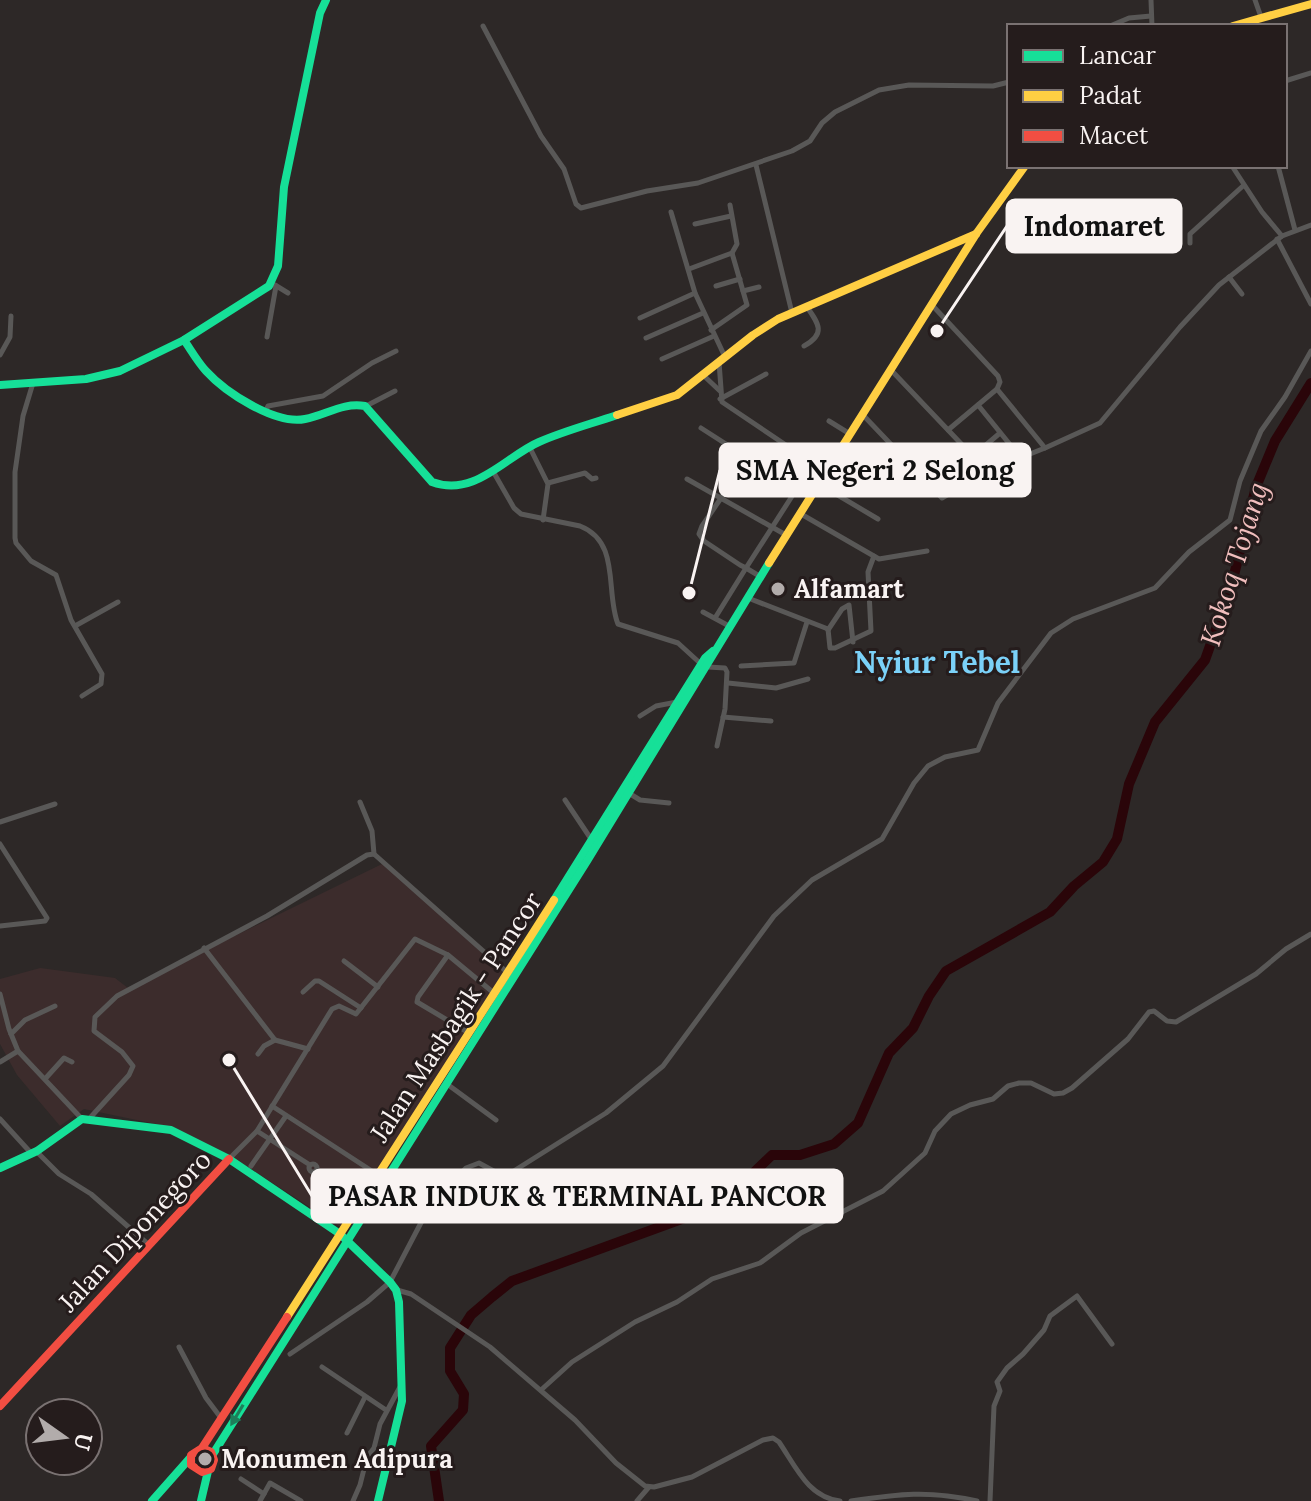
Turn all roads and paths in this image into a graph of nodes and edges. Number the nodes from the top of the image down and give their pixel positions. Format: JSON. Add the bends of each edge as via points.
{"nodes":[{"id":1,"x":326,"y":0,"type":"edge"},
{"id":2,"x":1151,"y":0,"type":"edge"},
{"id":3,"x":1255,"y":0,"type":"edge"},
{"id":4,"x":1311,"y":4,"type":"edge"},
{"id":5,"x":1151,"y":16,"type":"junction"},
{"id":6,"x":1261,"y":17,"type":"junction"},
{"id":7,"x":1114,"y":24,"type":"edge"},
{"id":8,"x":1152,"y":24,"type":"edge"},
{"id":9,"x":1240,"y":24,"type":"edge"},
{"id":10,"x":483,"y":26,"type":"dead end"},
{"id":11,"x":1311,"y":73,"type":"edge"},
{"id":12,"x":1287,"y":80,"type":"edge"},
{"id":13,"x":1007,"y":82,"type":"edge"},
{"id":14,"x":756,"y":165,"type":"junction"},
{"id":15,"x":1024,"y":168,"type":"edge"},
{"id":16,"x":1233,"y":168,"type":"edge"},
{"id":17,"x":1279,"y":168,"type":"edge"},
{"id":18,"x":1244,"y":185,"type":"junction"},
{"id":19,"x":730,"y":205,"type":"dead end"},
{"id":20,"x":671,"y":212,"type":"dead end"},
{"id":21,"x":731,"y":216,"type":"junction"},
{"id":22,"x":695,"y":224,"type":"dead end"},
{"id":23,"x":1310,"y":228,"type":"edge"},
{"id":24,"x":1295,"y":230,"type":"junction"},
{"id":25,"x":976,"y":234,"type":"junction"},
{"id":26,"x":1280,"y":238,"type":"junction"},
{"id":27,"x":1190,"y":243,"type":"dead end"},
{"id":28,"x":732,"y":253,"type":"junction"},
{"id":29,"x":689,"y":269,"type":"junction"},
{"id":30,"x":1229,"y":277,"type":"junction"},
{"id":31,"x":740,"y":279,"type":"junction"},
{"id":32,"x":274,"y":284,"type":"junction"},
{"id":33,"x":716,"y":286,"type":"dead end"},
{"id":34,"x":759,"y":287,"type":"dead end"},
{"id":35,"x":743,"y":291,"type":"junction"},
{"id":36,"x":288,"y":293,"type":"dead end"},
{"id":37,"x":695,"y":293,"type":"junction"},
{"id":38,"x":1242,"y":294,"type":"dead end"},
{"id":39,"x":1311,"y":304,"type":"edge"},
{"id":40,"x":932,"y":305,"type":"junction"},
{"id":41,"x":807,"y":307,"type":"junction"},
{"id":42,"x":703,"y":313,"type":"junction"},
{"id":43,"x":792,"y":313,"type":"junction"},
{"id":44,"x":11,"y":316,"type":"dead end"},
{"id":45,"x":640,"y":318,"type":"dead end"},
{"id":46,"x":712,"y":333,"type":"junction"},
{"id":47,"x":267,"y":337,"type":"dead end"},
{"id":48,"x":646,"y":338,"type":"dead end"},
{"id":49,"x":184,"y":340,"type":"junction"},
{"id":50,"x":804,"y":346,"type":"dead end"},
{"id":51,"x":396,"y":351,"type":"dead end"},
{"id":52,"x":1311,"y":351,"type":"edge"},
{"id":53,"x":0,"y":355,"type":"edge"},
{"id":54,"x":662,"y":359,"type":"dead end"},
{"id":55,"x":722,"y":360,"type":"junction"},
{"id":56,"x":891,"y":370,"type":"junction"},
{"id":57,"x":766,"y":374,"type":"dead end"},
{"id":58,"x":703,"y":375,"type":"junction"},
{"id":59,"x":33,"y":383,"type":"junction"},
{"id":60,"x":0,"y":385,"type":"edge"},
{"id":61,"x":997,"y":389,"type":"junction"},
{"id":62,"x":395,"y":391,"type":"dead end"},
{"id":63,"x":720,"y":391,"type":"junction"},
{"id":64,"x":720,"y":399,"type":"junction"},
{"id":65,"x":978,"y":405,"type":"junction"},
{"id":66,"x":365,"y":406,"type":"junction"},
{"id":67,"x":266,"y":411,"type":"junction"},
{"id":68,"x":863,"y":415,"type":"junction"},
{"id":69,"x":829,"y":421,"type":"dead end"},
{"id":70,"x":701,"y":428,"type":"dead end"},
{"id":71,"x":948,"y":430,"type":"junction"},
{"id":72,"x":1000,"y":433,"type":"junction"},
{"id":73,"x":850,"y":435,"type":"junction"},
{"id":74,"x":529,"y":446,"type":"junction"},
{"id":75,"x":1045,"y":448,"type":"junction"},
{"id":76,"x":896,"y":450,"type":"junction"},
{"id":77,"x":973,"y":456,"type":"junction"},
{"id":78,"x":1020,"y":457,"type":"junction"},
{"id":79,"x":747,"y":460,"type":"junction"},
{"id":80,"x":987,"y":471,"type":"junction"},
{"id":81,"x":493,"y":473,"type":"junction"},
{"id":82,"x":826,"y":473,"type":"junction"},
{"id":83,"x":596,"y":478,"type":"dead end"},
{"id":84,"x":687,"y":479,"type":"dead end"},
{"id":85,"x":548,"y":483,"type":"junction"},
{"id":86,"x":819,"y":484,"type":"junction"},
{"id":87,"x":796,"y":490,"type":"junction"},
{"id":88,"x":895,"y":491,"type":"dead end"},
{"id":89,"x":720,"y":497,"type":"junction"},
{"id":90,"x":810,"y":498,"type":"junction"},
{"id":91,"x":801,"y":514,"type":"junction"},
{"id":92,"x":878,"y":519,"type":"dead end"},
{"id":93,"x":543,"y":520,"type":"junction"},
{"id":94,"x":773,"y":527,"type":"junction"},
{"id":95,"x":787,"y":536,"type":"junction"},
{"id":96,"x":927,"y":551,"type":"dead end"},
{"id":97,"x":874,"y":556,"type":"junction"},
{"id":98,"x":746,"y":568,"type":"junction"},
{"id":99,"x":761,"y":577,"type":"junction"},
{"id":100,"x":748,"y":598,"type":"junction"},
{"id":101,"x":118,"y":602,"type":"dead end"},
{"id":102,"x":703,"y":612,"type":"dead end"},
{"id":103,"x":715,"y":618,"type":"junction"},
{"id":104,"x":807,"y":622,"type":"junction"},
{"id":105,"x":75,"y":626,"type":"junction"},
{"id":106,"x":730,"y":626,"type":"junction"},
{"id":107,"x":828,"y":630,"type":"junction"},
{"id":108,"x":853,"y":642,"type":"junction"},
{"id":109,"x":704,"y":666,"type":"junction"},
{"id":110,"x":741,"y":666,"type":"dead end"},
{"id":111,"x":808,"y":679,"type":"dead end"},
{"id":112,"x":728,"y":683,"type":"junction"},
{"id":113,"x":82,"y":696,"type":"dead end"},
{"id":114,"x":678,"y":702,"type":"junction"},
{"id":115,"x":640,"y":716,"type":"dead end"},
{"id":116,"x":723,"y":717,"type":"junction"},
{"id":117,"x":771,"y":721,"type":"dead end"},
{"id":118,"x":717,"y":746,"type":"dead end"},
{"id":119,"x":626,"y":791,"type":"junction"},
{"id":120,"x":565,"y":800,"type":"dead end"},
{"id":121,"x":360,"y":802,"type":"dead end"},
{"id":122,"x":669,"y":803,"type":"dead end"},
{"id":123,"x":55,"y":804,"type":"dead end"},
{"id":124,"x":0,"y":822,"type":"edge"},
{"id":125,"x":591,"y":840,"type":"junction"},
{"id":126,"x":0,"y":844,"type":"edge"},
{"id":127,"x":374,"y":854,"type":"junction"},
{"id":128,"x":575,"y":873,"type":"junction"},
{"id":129,"x":0,"y":926,"type":"edge"},
{"id":130,"x":1311,"y":934,"type":"edge"},
{"id":131,"x":204,"y":948,"type":"junction"},
{"id":132,"x":448,"y":955,"type":"junction"},
{"id":133,"x":344,"y":961,"type":"dead end"},
{"id":134,"x":510,"y":975,"type":"junction"},
{"id":135,"x":378,"y":987,"type":"junction"},
{"id":136,"x":303,"y":992,"type":"dead end"},
{"id":137,"x":0,"y":994,"type":"edge"},
{"id":138,"x":495,"y":994,"type":"junction"},
{"id":139,"x":55,"y":1006,"type":"dead end"},
{"id":140,"x":361,"y":1008,"type":"junction"},
{"id":141,"x":469,"y":1033,"type":"junction"},
{"id":142,"x":11,"y":1034,"type":"junction"},
{"id":143,"x":275,"y":1040,"type":"junction"},
{"id":144,"x":308,"y":1049,"type":"junction"},
{"id":145,"x":18,"y":1051,"type":"junction"},
{"id":146,"x":258,"y":1054,"type":"dead end"},
{"id":147,"x":1,"y":1060,"type":"edge"},
{"id":148,"x":72,"y":1062,"type":"dead end"},
{"id":149,"x":45,"y":1079,"type":"junction"},
{"id":150,"x":446,"y":1083,"type":"junction"},
{"id":151,"x":272,"y":1106,"type":"junction"},
{"id":152,"x":286,"y":1116,"type":"junction"},
{"id":153,"x":0,"y":1119,"type":"edge"},
{"id":154,"x":86,"y":1119,"type":"junction"},
{"id":155,"x":496,"y":1120,"type":"dead end"},
{"id":156,"x":257,"y":1131,"type":"junction"},
{"id":157,"x":269,"y":1139,"type":"junction"},
{"id":158,"x":34,"y":1152,"type":"junction"},
{"id":159,"x":229,"y":1159,"type":"junction"},
{"id":160,"x":251,"y":1166,"type":"dead end"},
{"id":161,"x":0,"y":1168,"type":"edge"},
{"id":162,"x":378,"y":1175,"type":"junction"},
{"id":163,"x":361,"y":1202,"type":"junction"},
{"id":164,"x":343,"y":1237,"type":"junction"},
{"id":165,"x":150,"y":1245,"type":"junction"},
{"id":166,"x":393,"y":1286,"type":"junction"},
{"id":167,"x":1112,"y":1344,"type":"dead end"},
{"id":168,"x":179,"y":1347,"type":"dead end"},
{"id":169,"x":290,"y":1354,"type":"dead end"},
{"id":170,"x":322,"y":1367,"type":"dead end"},
{"id":171,"x":402,"y":1383,"type":"junction"},
{"id":172,"x":541,"y":1390,"type":"junction"},
{"id":173,"x":365,"y":1397,"type":"junction"},
{"id":174,"x":0,"y":1406,"type":"edge"},
{"id":175,"x":386,"y":1410,"type":"junction"},
{"id":176,"x":221,"y":1419,"type":"junction"},
{"id":177,"x":347,"y":1433,"type":"dead end"},
{"id":178,"x":202,"y":1448,"type":"junction"},
{"id":179,"x":213,"y":1454,"type":"junction"},
{"id":180,"x":190,"y":1458,"type":"junction"},
{"id":181,"x":208,"y":1471,"type":"junction"},
{"id":182,"x":241,"y":1479,"type":"dead end"},
{"id":183,"x":649,"y":1487,"type":"junction"},
{"id":184,"x":264,"y":1494,"type":"junction"},
{"id":185,"x":152,"y":1501,"type":"edge"},
{"id":186,"x":201,"y":1501,"type":"edge"},
{"id":187,"x":260,"y":1501,"type":"edge"},
{"id":188,"x":301,"y":1501,"type":"edge"},
{"id":189,"x":353,"y":1501,"type":"edge"},
{"id":190,"x":378,"y":1501,"type":"edge"},
{"id":191,"x":637,"y":1501,"type":"edge"},
{"id":192,"x":840,"y":1501,"type":"edge"},
{"id":193,"x":851,"y":1501,"type":"edge"},
{"id":194,"x":977,"y":1501,"type":"edge"},
{"id":195,"x":990,"y":1501,"type":"edge"}],
"edges":[{"from":1,"to":32,"type":"main road","via":[[287,174]]},
{"from":2,"to":5,"type":"street"},
{"from":3,"to":6,"type":"street"},
{"from":4,"to":6,"type":"main road"},
{"from":5,"to":7,"type":"street"},
{"from":5,"to":8,"type":"street"},
{"from":6,"to":9,"type":"main road"},
{"from":10,"to":14,"type":"street","via":[[564,169],[578,207],[690,185]]},
{"from":11,"to":12,"type":"street"},
{"from":13,"to":14,"type":"street","via":[[879,90],[835,112],[810,141]]},
{"from":14,"to":43,"type":"street"},
{"from":15,"to":25,"type":"main road","name":"Jalan Masbagik - Pancor"},
{"from":16,"to":18,"type":"street"},
{"from":17,"to":24,"type":"street"},
{"from":18,"to":26,"type":"street"},
{"from":18,"to":27,"type":"street","via":[[1190,234]]},
{"from":19,"to":21,"type":"street"},
{"from":20,"to":29,"type":"street"},
{"from":21,"to":22,"type":"street"},
{"from":21,"to":28,"type":"street","via":[[737,244]]},
{"from":23,"to":24,"type":"street"},
{"from":24,"to":26,"type":"street"},
{"from":25,"to":40,"type":"main road","name":"Jalan Masbagik - Pancor"},
{"from":25,"to":41,"type":"main road"},
{"from":26,"to":30,"type":"street"},
{"from":26,"to":39,"type":"street"},
{"from":28,"to":29,"type":"street"},
{"from":28,"to":31,"type":"street"},
{"from":29,"to":37,"type":"street"},
{"from":30,"to":38,"type":"street"},
{"from":30,"to":75,"type":"street","via":[[1100,423]]},
{"from":31,"to":33,"type":"street"},
{"from":31,"to":35,"type":"street"},
{"from":32,"to":36,"type":"street"},
{"from":32,"to":47,"type":"street"},
{"from":32,"to":49,"type":"main road"},
{"from":34,"to":35,"type":"street"},
{"from":35,"to":46,"type":"street","via":[[746,307]]},
{"from":37,"to":42,"type":"street"},
{"from":37,"to":45,"type":"street"},
{"from":40,"to":56,"type":"main road","name":"Jalan Masbagik - Pancor"},
{"from":40,"to":61,"type":"street","via":[[998,376]]},
{"from":41,"to":43,"type":"main road"},
{"from":41,"to":50,"type":"street","via":[[818,327],[815,340]]},
{"from":42,"to":46,"type":"street"},
{"from":42,"to":48,"type":"street"},
{"from":43,"to":55,"type":"main road"},
{"from":44,"to":53,"type":"street","via":[[10,337]]},
{"from":46,"to":54,"type":"street"},
{"from":46,"to":55,"type":"street"},
{"from":49,"to":59,"type":"main road","via":[[110,374]]},
{"from":49,"to":67,"type":"main road","via":[[214,379]]},
{"from":51,"to":67,"type":"street","via":[[323,396],[268,406]]},
{"from":52,"to":166,"type":"street","via":[[1261,431],[1230,520],[1155,588],[1073,619],[1051,633],[998,703],[978,750],[928,766],[882,839],[812,880],[774,916],[669,1060],[606,1113],[509,1174],[479,1163],[466,1168],[424,1217]]},
{"from":55,"to":58,"type":"main road"},
{"from":55,"to":63,"type":"street"},
{"from":56,"to":68,"type":"main road","name":"Jalan Masbagik - Pancor"},
{"from":56,"to":71,"type":"street"},
{"from":57,"to":64,"type":"street"},
{"from":58,"to":63,"type":"street"},
{"from":58,"to":74,"type":"main road","via":[[666,399]]},
{"from":59,"to":60,"type":"main road"},
{"from":59,"to":105,"type":"street","via":[[15,472],[15,541],[31,561],[56,575]]},
{"from":61,"to":65,"type":"street"},
{"from":61,"to":75,"type":"street"},
{"from":62,"to":66,"type":"street"},
{"from":63,"to":64,"type":"street"},
{"from":64,"to":82,"type":"street"},
{"from":65,"to":71,"type":"street"},
{"from":65,"to":72,"type":"street"},
{"from":66,"to":67,"type":"main road","via":[[351,404],[301,420]]},
{"from":66,"to":81,"type":"main road","via":[[436,485]]},
{"from":68,"to":73,"type":"main road","name":"Jalan Masbagik - Pancor"},
{"from":68,"to":76,"type":"street"},
{"from":69,"to":73,"type":"street"},
{"from":70,"to":79,"type":"street"},
{"from":71,"to":77,"type":"street"},
{"from":72,"to":77,"type":"street"},
{"from":72,"to":78,"type":"street"},
{"from":73,"to":82,"type":"main road","name":"Jalan Masbagik - Pancor"},
{"from":74,"to":81,"type":"main road"},
{"from":74,"to":85,"type":"street"},
{"from":75,"to":78,"type":"street"},
{"from":76,"to":80,"type":"street","via":[[942,498]]},
{"from":76,"to":88,"type":"street","via":[[882,466]]},
{"from":77,"to":80,"type":"street"},
{"from":78,"to":80,"type":"street"},
{"from":79,"to":87,"type":"street"},
{"from":79,"to":89,"type":"street"},
{"from":81,"to":93,"type":"street","via":[[517,511]]},
{"from":82,"to":86,"type":"main road","name":"Jalan Masbagik - Pancor"},
{"from":83,"to":85,"type":"street","via":[[585,473]]},
{"from":84,"to":89,"type":"street"},
{"from":85,"to":93,"type":"street"},
{"from":86,"to":90,"type":"main road","name":"Jalan Masbagik - Pancor"},
{"from":86,"to":92,"type":"street"},
{"from":87,"to":90,"type":"street"},
{"from":87,"to":94,"type":"street"},
{"from":89,"to":94,"type":"street"},
{"from":89,"to":98,"type":"street","via":[[700,538]]},
{"from":90,"to":91,"type":"main road","name":"Jalan Masbagik - Pancor"},
{"from":91,"to":95,"type":"main road","name":"Jalan Masbagik - Pancor"},
{"from":91,"to":97,"type":"street"},
{"from":93,"to":109,"type":"street","via":[[580,526],[597,540],[610,564],[618,624],[678,643]]},
{"from":94,"to":95,"type":"street"},
{"from":94,"to":98,"type":"street"},
{"from":95,"to":99,"type":"main road","name":"Jalan Masbagik - Pancor"},
{"from":96,"to":97,"type":"street"},
{"from":97,"to":108,"type":"street","via":[[868,572],[871,631]]},
{"from":98,"to":99,"type":"street"},
{"from":98,"to":103,"type":"street"},
{"from":99,"to":100,"type":"main road","name":"Jalan Masbagik - Pancor"},
{"from":100,"to":104,"type":"street"},
{"from":100,"to":106,"type":"main road","name":"Jalan Masbagik - Pancor"},
{"from":101,"to":105,"type":"street"},
{"from":102,"to":103,"type":"street"},
{"from":103,"to":106,"type":"street"},
{"from":104,"to":107,"type":"street"},
{"from":104,"to":110,"type":"street","via":[[794,663]]},
{"from":105,"to":113,"type":"street","via":[[103,678]]},
{"from":106,"to":109,"type":"main road","name":"Jalan Masbagik - Pancor"},
{"from":107,"to":108,"type":"street","via":[[831,648]]},
{"from":107,"to":108,"type":"street","via":[[849,605]]},
{"from":109,"to":112,"type":"street","via":[[725,668]]},
{"from":109,"to":114,"type":"main road","name":"Jalan Masbagik - Pancor"},
{"from":109,"to":119,"type":"main road","name":"Jalan Masbagik - Pancor"},
{"from":111,"to":112,"type":"street","via":[[776,688]]},
{"from":112,"to":116,"type":"street"},
{"from":114,"to":115,"type":"street"},
{"from":114,"to":119,"type":"main road","name":"Jalan Masbagik - Pancor"},
{"from":116,"to":117,"type":"street"},
{"from":116,"to":118,"type":"street"},
{"from":119,"to":122,"type":"street","via":[[640,800]]},
{"from":119,"to":125,"type":"main road","name":"Jalan Masbagik - Pancor"},
{"from":119,"to":128,"type":"main road","name":"Jalan Masbagik - Pancor"},
{"from":120,"to":125,"type":"street"},
{"from":121,"to":127,"type":"street","via":[[372,831]]},
{"from":123,"to":124,"type":"street"},
{"from":125,"to":128,"type":"main road","name":"Jalan Masbagik - Pancor"},
{"from":126,"to":129,"type":"street","via":[[47,918]]},
{"from":127,"to":131,"type":"street"},
{"from":127,"to":134,"type":"street"},
{"from":128,"to":134,"type":"main road","name":"Jalan Masbagik - Pancor"},
{"from":130,"to":172,"type":"street","via":[[1176,1022],[1149,1012],[1093,1072],[1063,1093],[1019,1083],[951,1114],[925,1153],[883,1191],[801,1233],[760,1263],[712,1279],[635,1322],[572,1362]]},
{"from":131,"to":143,"type":"street"},
{"from":131,"to":154,"type":"street","via":[[117,996],[95,1017],[94,1031],[133,1066]]},
{"from":132,"to":135,"type":"street","via":[[415,939]]},
{"from":132,"to":138,"type":"street"},
{"from":132,"to":141,"type":"street","via":[[417,1002]]},
{"from":133,"to":135,"type":"street"},
{"from":134,"to":138,"type":"main road","name":"Jalan Masbagik - Pancor"},
{"from":134,"to":150,"type":"main road","name":"Jalan Masbagik - Pancor"},
{"from":135,"to":140,"type":"street"},
{"from":136,"to":140,"type":"street","via":[[317,981]]},
{"from":137,"to":142,"type":"street"},
{"from":138,"to":141,"type":"main road","name":"Jalan Masbagik - Pancor"},
{"from":139,"to":142,"type":"street","via":[[25,1020]]},
{"from":140,"to":144,"type":"street","name":"Jalan Diponegoro","via":[[356,1014],[339,1006],[332,1009]]},
{"from":141,"to":162,"type":"main road","name":"Jalan Masbagik - Pancor"},
{"from":142,"to":145,"type":"street"},
{"from":143,"to":144,"type":"street"},
{"from":143,"to":146,"type":"street"},
{"from":144,"to":151,"type":"street","name":"Jalan Diponegoro"},
{"from":145,"to":147,"type":"street"},
{"from":145,"to":149,"type":"street"},
{"from":148,"to":149,"type":"street","via":[[64,1058]]},
{"from":149,"to":154,"type":"street"},
{"from":150,"to":155,"type":"street"},
{"from":150,"to":164,"type":"main road","name":"Jalan Masbagik - Pancor"},
{"from":151,"to":152,"type":"street"},
{"from":151,"to":156,"type":"street","name":"Jalan Diponegoro"},
{"from":152,"to":157,"type":"street"},
{"from":152,"to":162,"type":"street"},
{"from":153,"to":158,"type":"street"},
{"from":154,"to":158,"type":"main road"},
{"from":154,"to":159,"type":"main road","via":[[171,1130]]},
{"from":156,"to":157,"type":"street"},
{"from":156,"to":159,"type":"street","name":"Jalan Diponegoro"},
{"from":157,"to":160,"type":"street"},
{"from":157,"to":163,"type":"street","via":[[310,1165],[310,1172],[317,1170]]},
{"from":158,"to":161,"type":"main road"},
{"from":158,"to":165,"type":"street"},
{"from":159,"to":164,"type":"main road"},
{"from":159,"to":165,"type":"main road","name":"Jalan Diponegoro"},
{"from":162,"to":163,"type":"main road","name":"Jalan Masbagik - Pancor"},
{"from":163,"to":164,"type":"main road","name":"Jalan Masbagik - Pancor"},
{"from":164,"to":166,"type":"main road"},
{"from":164,"to":176,"type":"main road","name":"Jalan Masbagik - Pancor"},
{"from":164,"to":179,"type":"main road","name":"Jalan Masbagik - Pancor","one_way":true},
{"from":165,"to":174,"type":"main road","name":"Jalan Diponegoro"},
{"from":166,"to":169,"type":"street"},
{"from":166,"to":171,"type":"main road","via":[[399,1302]]},
{"from":166,"to":172,"type":"street","via":[[490,1347]]},
{"from":167,"to":195,"type":"street","via":[[1077,1296],[1050,1316],[1044,1330],[1007,1368],[997,1382]]},
{"from":168,"to":176,"type":"street"},
{"from":170,"to":173,"type":"street"},
{"from":171,"to":175,"type":"street"},
{"from":171,"to":190,"type":"main road"},
{"from":172,"to":183,"type":"street","via":[[616,1463]]},
{"from":173,"to":175,"type":"street"},
{"from":173,"to":177,"type":"street"},
{"from":175,"to":189,"type":"street"},
{"from":176,"to":178,"type":"main road","name":"Jalan Masbagik - Pancor"},
{"from":178,"to":179,"type":"main road"},
{"from":178,"to":180,"type":"main road"},
{"from":179,"to":181,"type":"main road"},
{"from":180,"to":181,"type":"main road","via":[[195,1470]]},
{"from":180,"to":185,"type":"main road"},
{"from":181,"to":186,"type":"main road"},
{"from":182,"to":184,"type":"street"},
{"from":183,"to":191,"type":"street"},
{"from":183,"to":192,"type":"street","via":[[692,1477],[773,1438],[815,1492]]},
{"from":184,"to":187,"type":"street"},
{"from":184,"to":188,"type":"street","via":[[270,1483]]},
{"from":193,"to":194,"type":"street","via":[[916,1492]]}]}
